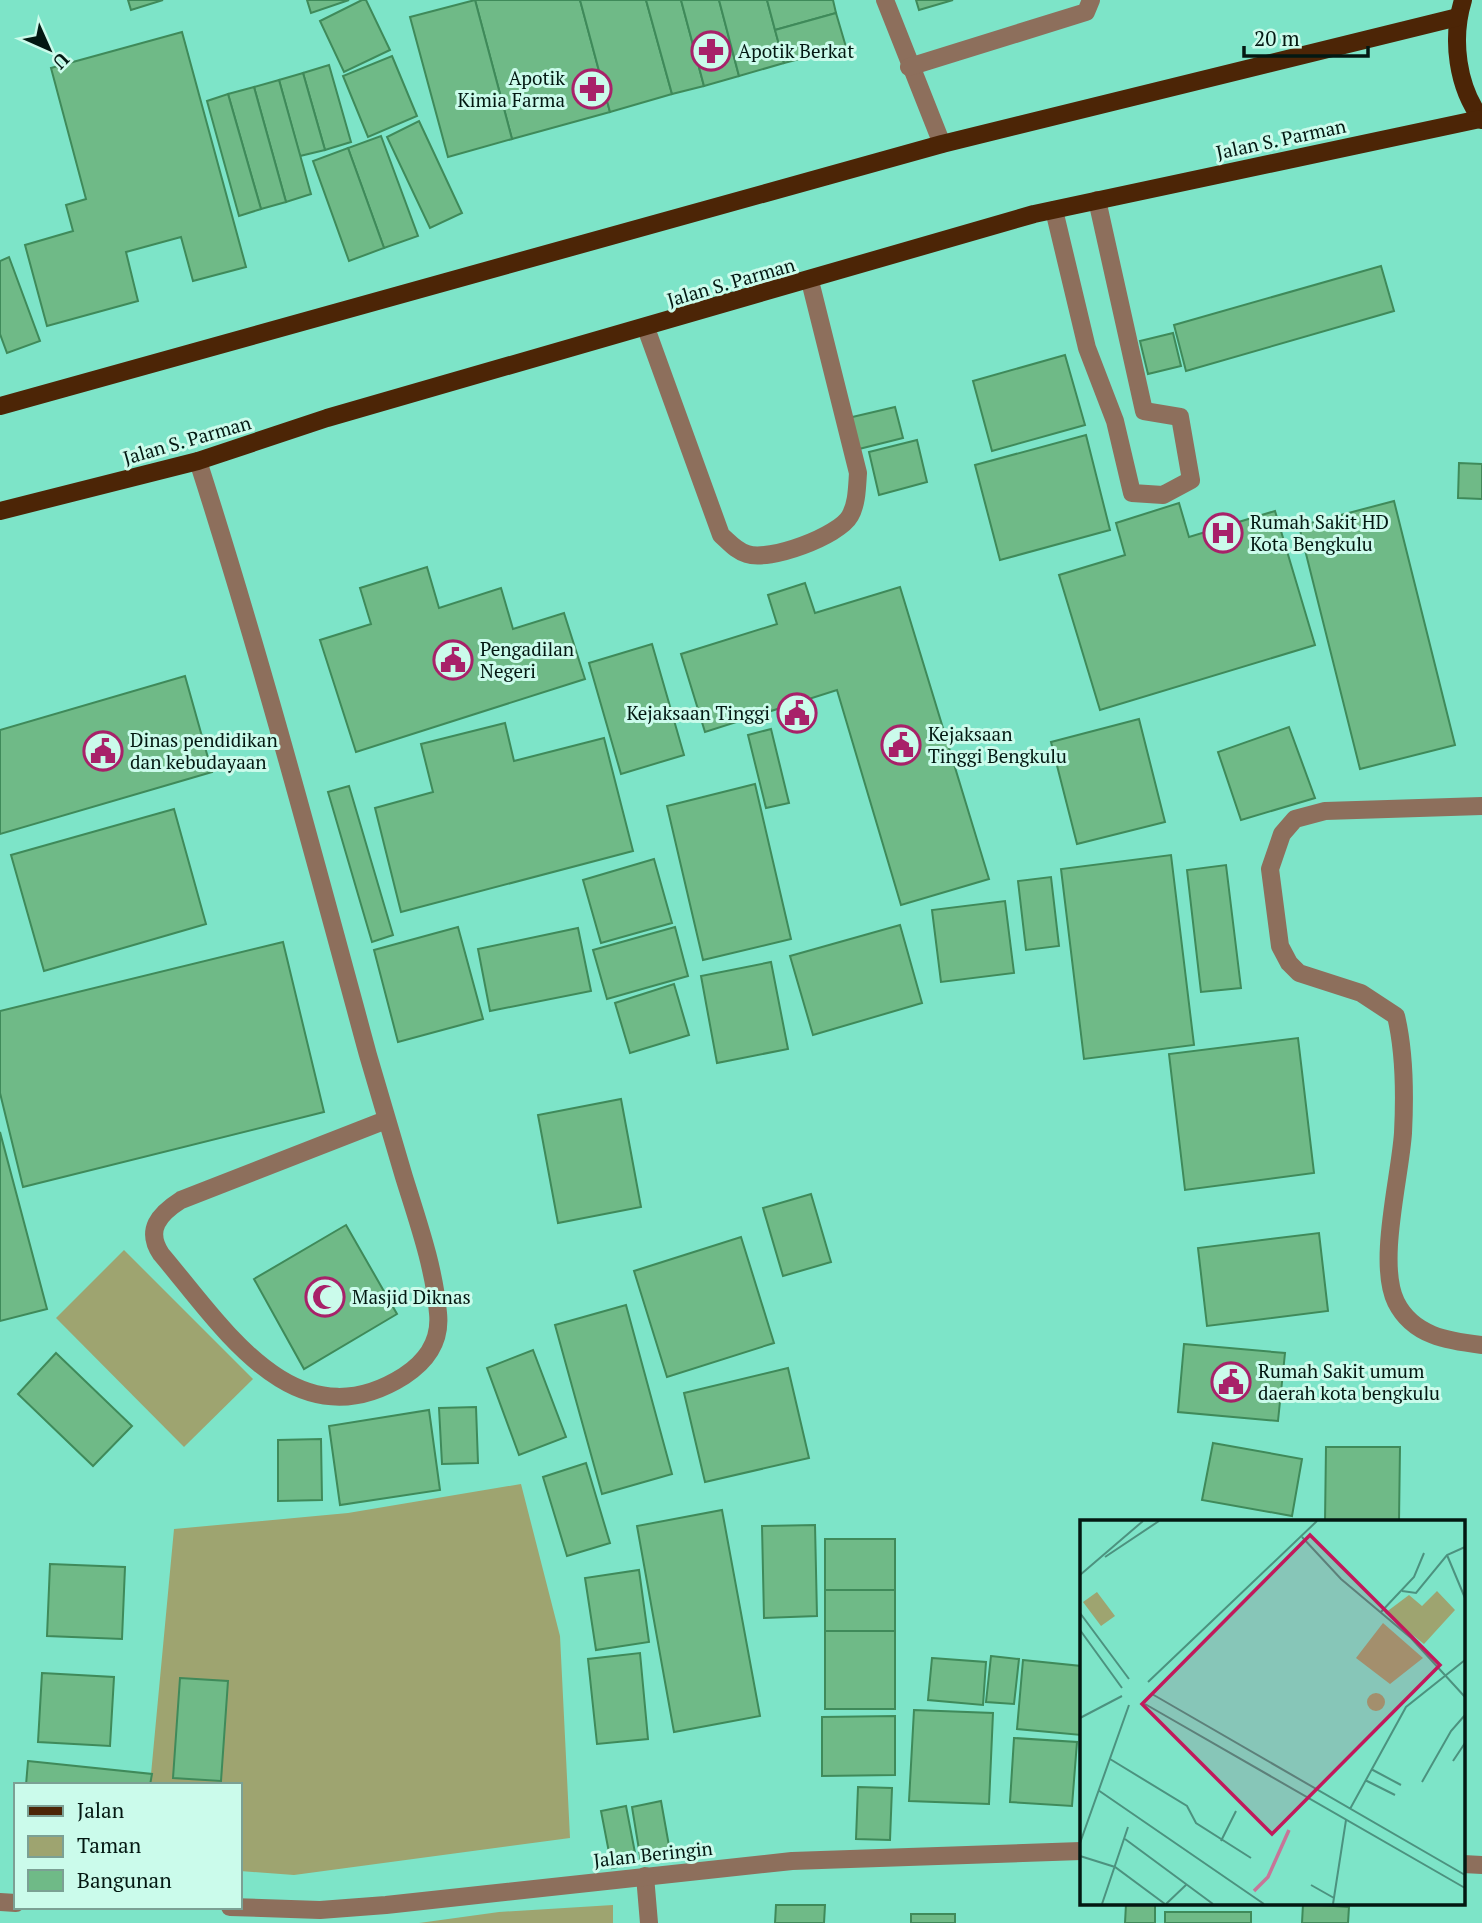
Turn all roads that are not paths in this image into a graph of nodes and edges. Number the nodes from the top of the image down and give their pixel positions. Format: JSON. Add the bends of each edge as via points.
{"nodes":[{"id":1,"x":885,"y":0,"type":"edge"},
{"id":2,"x":1091,"y":0,"type":"edge"},
{"id":3,"x":1460,"y":8,"type":"edge"},
{"id":4,"x":909,"y":67,"type":"junction"},
{"id":5,"x":1481,"y":120,"type":"edge"},
{"id":6,"x":942,"y":144,"type":"junction"},
{"id":7,"x":1097,"y":200,"type":"junction"},
{"id":8,"x":1054,"y":210,"type":"junction"},
{"id":9,"x":810,"y":281,"type":"junction"},
{"id":10,"x":646,"y":328,"type":"junction"},
{"id":11,"x":0,"y":406,"type":"edge"},
{"id":12,"x":1144,"y":411,"type":"junction"},
{"id":13,"x":1115,"y":421,"type":"junction"},
{"id":14,"x":198,"y":461,"type":"junction"},
{"id":15,"x":0,"y":511,"type":"edge"},
{"id":16,"x":1482,"y":806,"type":"edge"},
{"id":17,"x":386,"y":1120,"type":"junction"},
{"id":18,"x":1482,"y":1345,"type":"edge"},
{"id":19,"x":1080,"y":1851,"type":"edge"},
{"id":20,"x":1464,"y":1864,"type":"edge"},
{"id":21,"x":1482,"y":1865,"type":"edge"},
{"id":22,"x":645,"y":1876,"type":"junction"},
{"id":23,"x":242,"y":1907,"type":"edge"},
{"id":24,"x":649,"y":1923,"type":"edge"}],
"edges":[{"from":1,"to":4,"type":"street"},
{"from":2,"to":4,"type":"street","via":[[1086,12]]},
{"from":3,"to":5,"type":"main road","via":[[1455,39],[1459,70]]},
{"from":3,"to":6,"type":"main road"},
{"from":4,"to":6,"type":"street"},
{"from":5,"to":7,"type":"main road","name":"Jalan S. Parman"},
{"from":6,"to":11,"type":"main road"},
{"from":7,"to":8,"type":"main road","name":"Jalan S. Parman"},
{"from":7,"to":12,"type":"street"},
{"from":8,"to":9,"type":"main road","name":"Jalan S. Parman"},
{"from":8,"to":13,"type":"street","via":[[1087,348]]},
{"from":9,"to":10,"type":"main road","name":"Jalan S. Parman"},
{"from":9,"to":10,"type":"street","via":[[858,473],[856,497],[851,516],[838,531],[765,555],[749,555],[721,535]]},
{"from":10,"to":14,"type":"main road","name":"Jalan S. Parman","via":[[327,418]]},
{"from":12,"to":13,"type":"street"},
{"from":12,"to":13,"type":"street","via":[[1180,417],[1191,480],[1163,495],[1132,493]]},
{"from":14,"to":15,"type":"main road","name":"Jalan S. Parman"},
{"from":14,"to":17,"type":"street","via":[[245,609]]},
{"from":16,"to":18,"type":"street","via":[[1325,811],[1295,820],[1282,834],[1270,869],[1280,946],[1289,963],[1299,973],[1361,993],[1396,1016],[1403,1045],[1403,1133],[1388,1267],[1396,1303],[1423,1332]]},
{"from":17,"to":17,"type":"street","via":[[426,1247],[439,1314],[438,1332],[419,1366],[385,1388],[340,1397],[304,1392],[253,1361],[161,1254],[152,1237],[154,1227],[167,1209],[181,1200]]},
{"from":19,"to":22,"type":"street","name":"Jalan Beringin","via":[[792,1861]]},
{"from":20,"to":21,"type":"street"},
{"from":22,"to":23,"type":"street","name":"Jalan Beringin","via":[[346,1908]]},
{"from":22,"to":24,"type":"street"}]}
